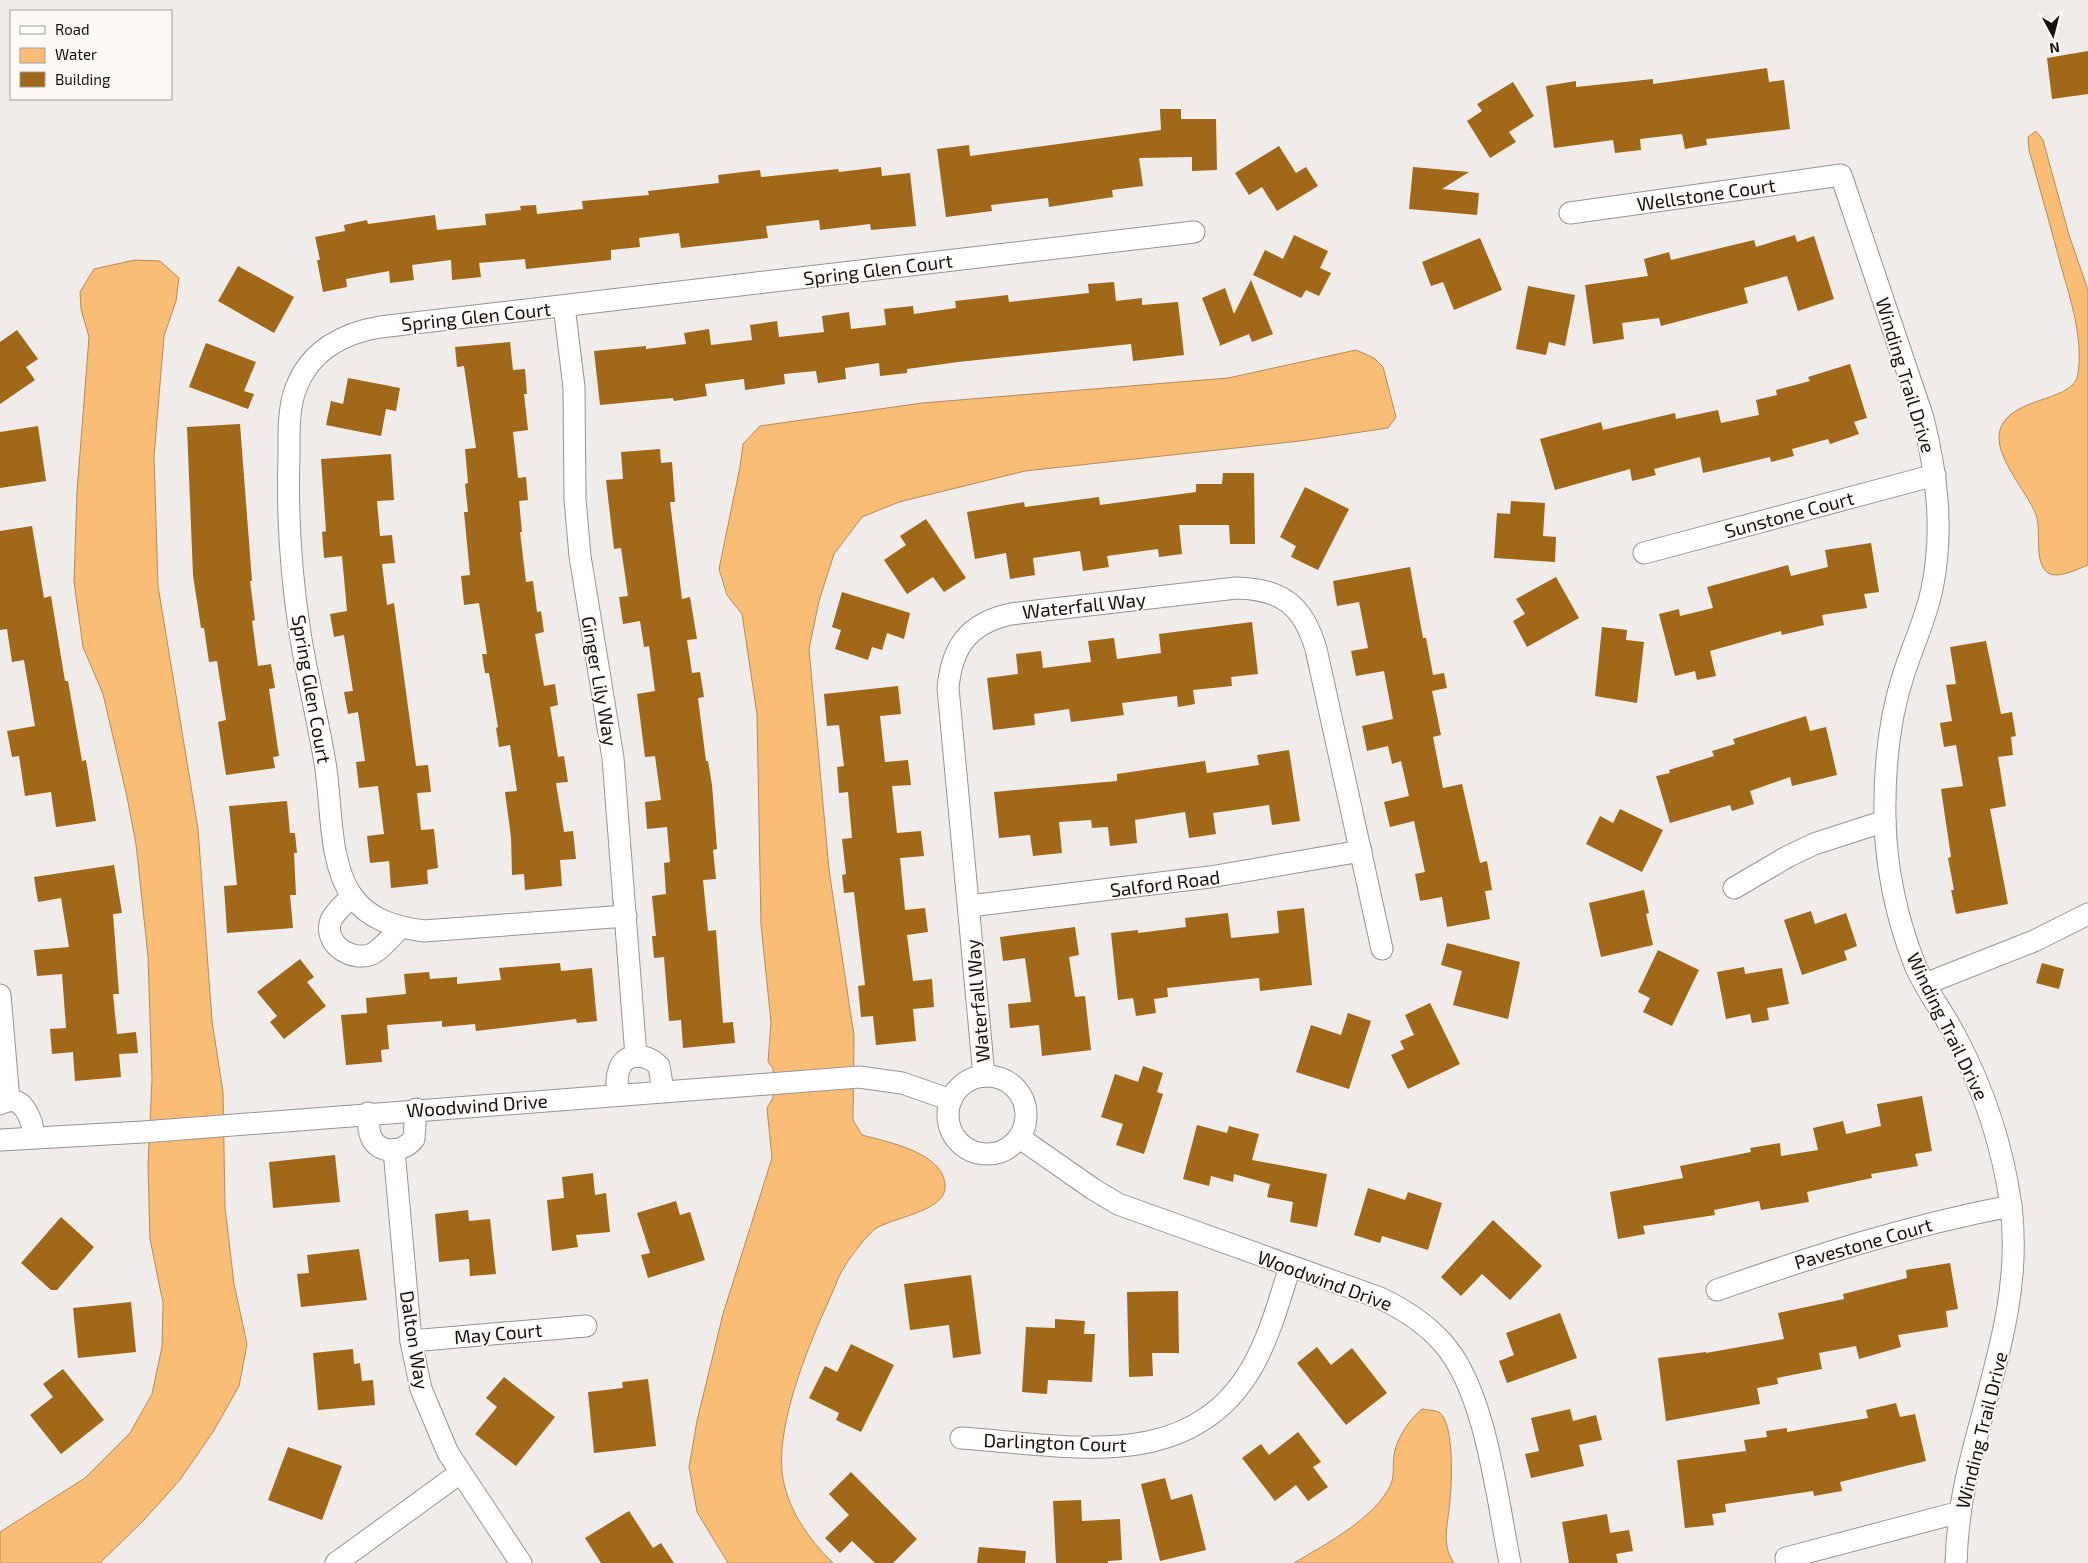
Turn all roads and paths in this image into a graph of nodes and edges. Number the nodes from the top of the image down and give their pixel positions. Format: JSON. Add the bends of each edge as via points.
{"nodes":[{"id":1,"x":1842,"y":174,"type":"joint"},
{"id":2,"x":1570,"y":213,"type":"dead end"},
{"id":3,"x":1194,"y":232,"type":"dead end"},
{"id":4,"x":564,"y":306,"type":"junction"},
{"id":5,"x":1935,"y":475,"type":"junction"},
{"id":6,"x":1644,"y":553,"type":"dead end"},
{"id":7,"x":1885,"y":821,"type":"junction"},
{"id":8,"x":1361,"y":851,"type":"junction"},
{"id":9,"x":1734,"y":888,"type":"dead end"},
{"id":10,"x":352,"y":896,"type":"junction"},
{"id":11,"x":969,"y":906,"type":"junction"},
{"id":12,"x":2088,"y":914,"type":"edge"},
{"id":13,"x":626,"y":916,"type":"junction"},
{"id":14,"x":400,"y":928,"type":"junction"},
{"id":15,"x":1382,"y":949,"type":"dead end"},
{"id":16,"x":1925,"y":984,"type":"junction"},
{"id":17,"x":0,"y":995,"type":"edge"},
{"id":18,"x":636,"y":1056,"type":"junction"},
{"id":19,"x":984,"y":1076,"type":"junction"},
{"id":20,"x":663,"y":1091,"type":"junction"},
{"id":21,"x":618,"y":1094,"type":"junction"},
{"id":22,"x":950,"y":1100,"type":"junction"},
{"id":23,"x":4,"y":1103,"type":"edge"},
{"id":24,"x":416,"y":1109,"type":"junction"},
{"id":25,"x":368,"y":1113,"type":"junction"},
{"id":26,"x":34,"y":1138,"type":"junction"},
{"id":27,"x":1020,"y":1138,"type":"junction"},
{"id":28,"x":0,"y":1140,"type":"edge"},
{"id":29,"x":394,"y":1150,"type":"junction"},
{"id":30,"x":2011,"y":1206,"type":"junction"},
{"id":31,"x":1290,"y":1267,"type":"junction"},
{"id":32,"x":1717,"y":1290,"type":"dead end"},
{"id":33,"x":586,"y":1326,"type":"dead end"},
{"id":34,"x":411,"y":1341,"type":"junction"},
{"id":35,"x":961,"y":1438,"type":"dead end"},
{"id":36,"x":460,"y":1473,"type":"junction"},
{"id":37,"x":1960,"y":1512,"type":"junction"},
{"id":38,"x":1786,"y":1558,"type":"dead end"},
{"id":39,"x":336,"y":1563,"type":"edge"},
{"id":40,"x":521,"y":1563,"type":"edge"},
{"id":41,"x":1510,"y":1563,"type":"edge"},
{"id":42,"x":1956,"y":1563,"type":"edge"}],
"edges":[{"from":1,"to":2,"type":"street","name":"Wellstone Court"},
{"from":1,"to":5,"type":"street","name":"Winding Trail Drive","via":[[1923,418]]},
{"from":3,"to":4,"type":"street","name":"Spring Glen Court"},
{"from":4,"to":10,"type":"street","name":"Spring Glen Court","via":[[362,330],[344,337],[314,358],[295,390],[288,473],[293,572],[300,634],[326,766],[336,856]]},
{"from":4,"to":13,"type":"street","name":"Ginger Lily Way","via":[[574,387],[575,500],[580,556],[612,749]]},
{"from":5,"to":6,"type":"street","name":"Sunstone Court"},
{"from":5,"to":7,"type":"street","name":"Winding Trail Drive","via":[[1939,516],[1935,568],[1926,612],[1904,671],[1889,732]]},
{"from":7,"to":9,"type":"street","via":[[1814,844]]},
{"from":7,"to":16,"type":"street","name":"Winding Trail Drive","via":[[1901,922],[1916,968]]},
{"from":8,"to":11,"type":"street","name":"Salford Road","via":[[1210,877]]},
{"from":8,"to":11,"type":"street","name":"Waterfall Way","via":[[1312,634],[1297,608],[1286,599],[1254,588],[1236,588],[1011,614],[979,625],[968,635],[954,656],[950,673],[948,688]]},
{"from":8,"to":15,"type":"street","name":"Waterfall Way"},
{"from":10,"to":14,"type":"street","name":"Spring Glen Court","via":[[372,916]]},
{"from":10,"to":14,"type":"street","via":[[334,915],[330,927],[331,935],[341,950],[360,957],[369,955]]},
{"from":11,"to":19,"type":"street","name":"Waterfall Way"},
{"from":12,"to":16,"type":"street","via":[[2034,941]]},
{"from":13,"to":14,"type":"street","name":"Spring Glen Court","via":[[448,930]]},
{"from":13,"to":18,"type":"street","name":"Ginger Lily Way"},
{"from":16,"to":30,"type":"street","name":"Winding Trail Drive","via":[[1963,1049],[1982,1094],[1998,1144]]},
{"from":17,"to":23,"type":"street"},
{"from":18,"to":20,"type":"street","via":[[647,1057],[659,1066]]},
{"from":18,"to":21,"type":"street","via":[[622,1063],[619,1069]]},
{"from":19,"to":22,"type":"street","via":[[967,1081]]},
{"from":19,"to":27,"type":"street","via":[[1009,1082],[1023,1098],[1027,1112]]},
{"from":20,"to":21,"type":"street","name":"Woodwind Drive"},
{"from":20,"to":22,"type":"street","name":"Woodwind Drive","via":[[859,1077],[902,1083]]},
{"from":21,"to":24,"type":"street","name":"Woodwind Drive"},
{"from":22,"to":27,"type":"street","via":[[949,1127],[967,1149],[980,1154],[996,1154]]},
{"from":23,"to":26,"type":"street","via":[[18,1102],[29,1113]]},
{"from":24,"to":25,"type":"street","name":"Woodwind Drive"},
{"from":24,"to":29,"type":"street","via":[[414,1139],[406,1147]]},
{"from":25,"to":26,"type":"street","name":"Woodwind Drive"},
{"from":25,"to":29,"type":"street","via":[[375,1142],[387,1150]]},
{"from":26,"to":28,"type":"street","name":"Woodwind Drive"},
{"from":27,"to":31,"type":"street","name":"Woodwind Drive","via":[[1118,1204]]},
{"from":29,"to":34,"type":"street","name":"Dalton Way"},
{"from":30,"to":32,"type":"street","name":"Pavestone Court","via":[[1874,1238]]},
{"from":30,"to":37,"type":"street","name":"Winding Trail Drive","via":[[2014,1257],[2008,1316]]},
{"from":31,"to":35,"type":"street","name":"Darlington Court","via":[[1267,1335],[1242,1382],[1225,1403],[1180,1433],[1154,1442],[1110,1448]]},
{"from":31,"to":41,"type":"street","name":"Woodwind Drive","via":[[1380,1298],[1412,1316],[1444,1343],[1461,1368],[1474,1400]]},
{"from":33,"to":34,"type":"street","name":"May Court"},
{"from":34,"to":36,"type":"street","name":"Dalton Way","via":[[428,1411]]},
{"from":36,"to":39,"type":"street"},
{"from":36,"to":40,"type":"street","name":"Dalton Way"},
{"from":37,"to":38,"type":"street"},
{"from":37,"to":42,"type":"street","name":"Winding Trail Drive"}]}
